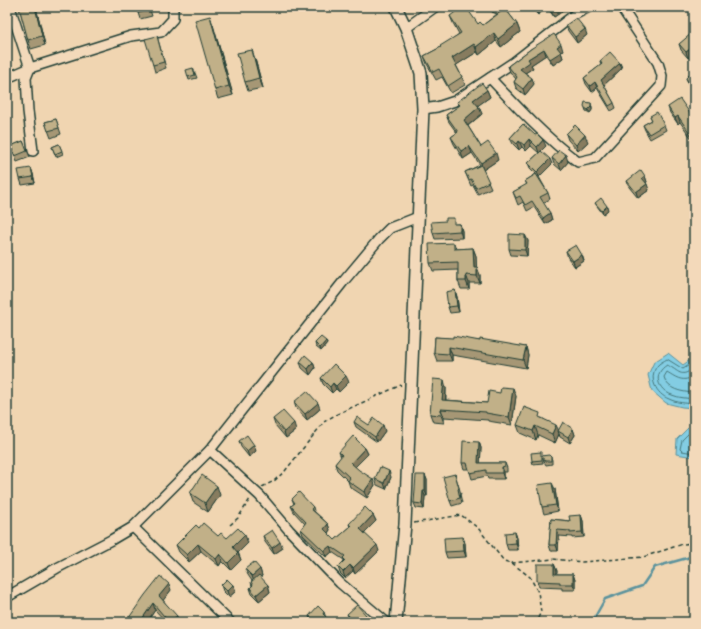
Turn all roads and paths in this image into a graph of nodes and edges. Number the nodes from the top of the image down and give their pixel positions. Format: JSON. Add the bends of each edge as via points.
{"nodes":[{"id":1,"x":10,"y":7,"type":"edge"},
{"id":2,"x":173,"y":7,"type":"edge"},
{"id":3,"x":396,"y":7,"type":"edge"},
{"id":4,"x":435,"y":7,"type":"edge"},
{"id":5,"x":568,"y":7,"type":"edge"},
{"id":6,"x":589,"y":7,"type":"edge"},
{"id":7,"x":621,"y":7,"type":"edge"},
{"id":8,"x":574,"y":15,"type":"junction"},
{"id":9,"x":406,"y":28,"type":"junction"},
{"id":10,"x":30,"y":68,"type":"junction"},
{"id":11,"x":7,"y":78,"type":"edge"},
{"id":12,"x":490,"y":78,"type":"junction"},
{"id":13,"x":423,"y":109,"type":"junction"},
{"id":14,"x":33,"y":151,"type":"dead end"},
{"id":15,"x":418,"y":217,"type":"junction"},
{"id":16,"x":412,"y":380,"type":"junction"},
{"id":17,"x":210,"y":450,"type":"junction"},
{"id":18,"x":255,"y":491,"type":"junction"},
{"id":19,"x":405,"y":524,"type":"junction"},
{"id":20,"x":230,"y":525,"type":"dead end"},
{"id":21,"x":133,"y":526,"type":"junction"},
{"id":22,"x":694,"y":543,"type":"edge"},
{"id":23,"x":512,"y":563,"type":"junction"},
{"id":24,"x":7,"y":597,"type":"edge"},
{"id":25,"x":230,"y":622,"type":"edge"},
{"id":26,"x":386,"y":622,"type":"edge"},
{"id":27,"x":396,"y":622,"type":"edge"},
{"id":28,"x":536,"y":622,"type":"edge"}],
"edges":[{"from":1,"to":10,"type":"street"},
{"from":2,"to":10,"type":"street","via":[[173,19],[162,32],[131,36]]},
{"from":3,"to":9,"type":"main road"},
{"from":4,"to":9,"type":"street"},
{"from":5,"to":8,"type":"street"},
{"from":6,"to":8,"type":"street"},
{"from":7,"to":12,"type":"street","via":[[658,63],[662,76],[661,86],[594,158],[578,162],[562,150]]},
{"from":8,"to":12,"type":"street"},
{"from":9,"to":13,"type":"main road","via":[[421,73]]},
{"from":10,"to":11,"type":"street"},
{"from":10,"to":14,"type":"street","via":[[26,78]]},
{"from":12,"to":13,"type":"street","via":[[455,101]]},
{"from":13,"to":15,"type":"main road"},
{"from":15,"to":16,"type":"main road"},
{"from":15,"to":17,"type":"street","via":[[390,228],[379,239]]},
{"from":16,"to":18,"type":"path","via":[[324,422],[274,481]]},
{"from":16,"to":19,"type":"main road"},
{"from":17,"to":18,"type":"street"},
{"from":17,"to":21,"type":"street"},
{"from":18,"to":20,"type":"path","via":[[238,518]]},
{"from":18,"to":26,"type":"street","via":[[340,583]]},
{"from":19,"to":23,"type":"path","via":[[461,515],[478,528],[504,561]]},
{"from":19,"to":27,"type":"main road"},
{"from":21,"to":24,"type":"street"},
{"from":21,"to":25,"type":"street"},
{"from":22,"to":23,"type":"path","via":[[643,557],[582,562],[553,559]]},
{"from":23,"to":28,"type":"path","via":[[530,578],[538,592],[541,612]]}]}
